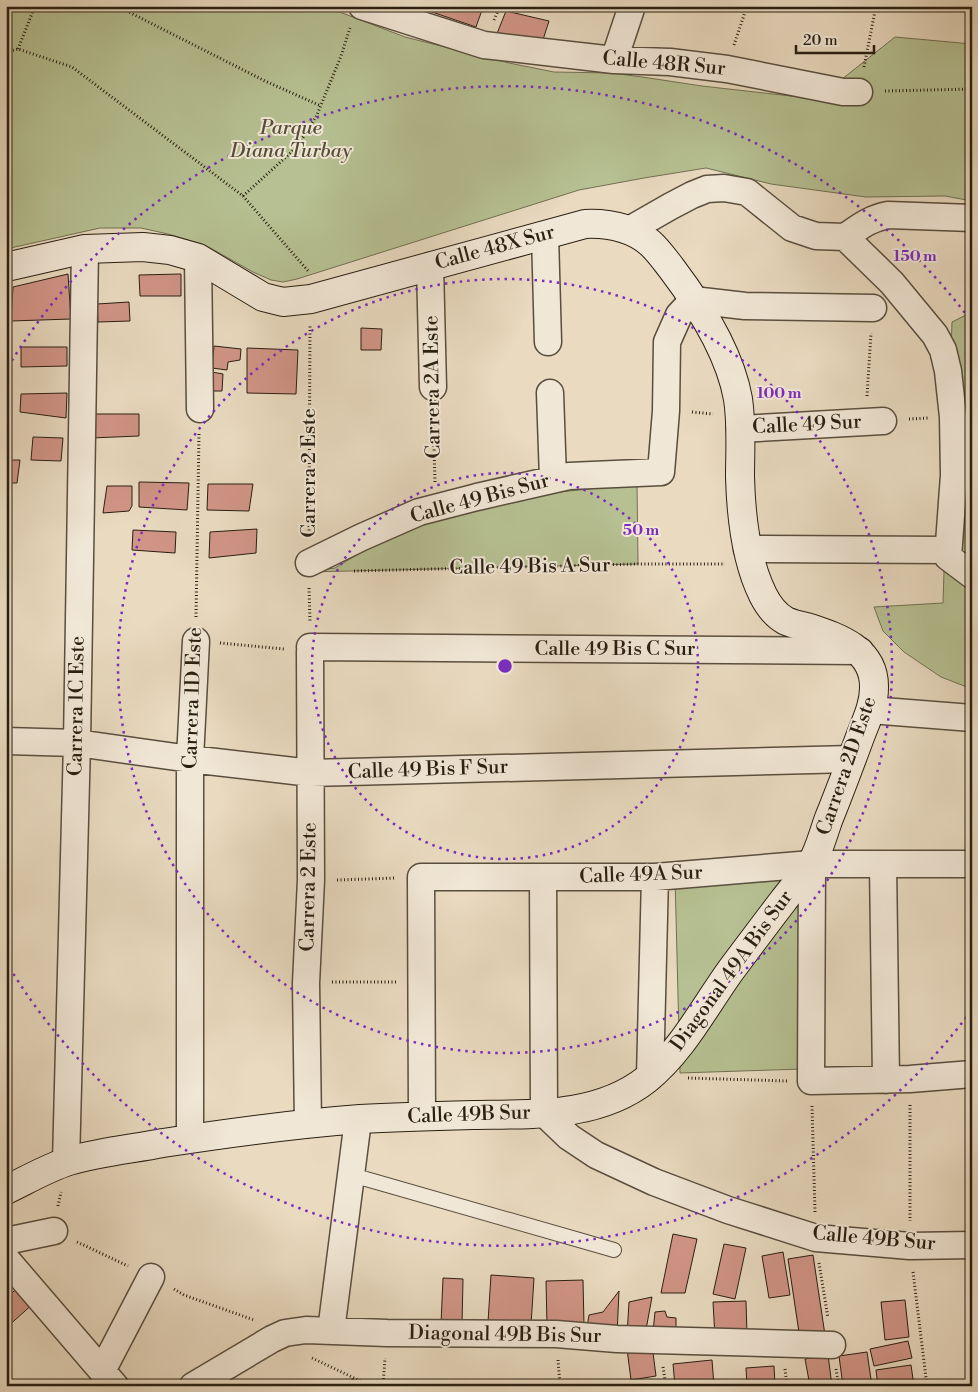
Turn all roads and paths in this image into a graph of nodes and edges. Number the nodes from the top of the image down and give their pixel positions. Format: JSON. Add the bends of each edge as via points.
{"nodes":[{"id":1,"x":35,"y":6,"type":"edge"},
{"id":2,"x":117,"y":6,"type":"edge"},
{"id":3,"x":632,"y":6,"type":"edge"},
{"id":4,"x":746,"y":6,"type":"edge"},
{"id":5,"x":876,"y":6,"type":"edge"},
{"id":6,"x":363,"y":11,"type":"edge"},
{"id":7,"x":18,"y":49,"type":"junction"},
{"id":8,"x":6,"y":52,"type":"edge"},
{"id":9,"x":614,"y":60,"type":"junction"},
{"id":10,"x":727,"y":69,"type":"junction"},
{"id":11,"x":972,"y":89,"type":"edge"},
{"id":12,"x":859,"y":92,"type":"junction"},
{"id":13,"x":321,"y":106,"type":"junction"},
{"id":14,"x":243,"y":196,"type":"junction"},
{"id":15,"x":972,"y":218,"type":"edge"},
{"id":16,"x":629,"y":230,"type":"junction"},
{"id":17,"x":545,"y":235,"type":"junction"},
{"id":18,"x":845,"y":237,"type":"junction"},
{"id":19,"x":85,"y":249,"type":"junction"},
{"id":20,"x":198,"y":258,"type":"junction"},
{"id":21,"x":430,"y":266,"type":"junction"},
{"id":22,"x":6,"y":268,"type":"edge"},
{"id":23,"x":319,"y":297,"type":"junction"},
{"id":24,"x":693,"y":300,"type":"junction"},
{"id":25,"x":873,"y":308,"type":"joint"},
{"id":26,"x":548,"y":342,"type":"dead end"},
{"id":27,"x":433,"y":387,"type":"joint"},
{"id":28,"x":550,"y":393,"type":"dead end"},
{"id":29,"x":200,"y":409,"type":"joint"},
{"id":30,"x":666,"y":411,"type":"junction"},
{"id":31,"x":952,"y":417,"type":"junction"},
{"id":32,"x":874,"y":421,"type":"junction"},
{"id":33,"x":740,"y":429,"type":"junction"},
{"id":34,"x":553,"y":479,"type":"junction"},
{"id":35,"x":435,"y":508,"type":"junction"},
{"id":36,"x":948,"y":553,"type":"junction"},
{"id":37,"x":749,"y":557,"type":"junction"},
{"id":38,"x":309,"y":563,"type":"junction"},
{"id":39,"x":349,"y":571,"type":"dead end"},
{"id":40,"x":972,"y":575,"type":"edge"},
{"id":41,"x":196,"y":641,"type":"junction"},
{"id":42,"x":310,"y":649,"type":"junction"},
{"id":43,"x":860,"y":651,"type":"junction"},
{"id":44,"x":870,"y":710,"type":"junction"},
{"id":45,"x":972,"y":718,"type":"edge"},
{"id":46,"x":6,"y":741,"type":"edge"},
{"id":47,"x":77,"y":743,"type":"junction"},
{"id":48,"x":190,"y":759,"type":"junction"},
{"id":49,"x":852,"y":759,"type":"junction"},
{"id":50,"x":311,"y":773,"type":"junction"},
{"id":51,"x":812,"y":864,"type":"junction"},
{"id":52,"x":883,"y":864,"type":"junction"},
{"id":53,"x":972,"y":864,"type":"edge"},
{"id":54,"x":421,"y":877,"type":"junction"},
{"id":55,"x":543,"y":877,"type":"junction"},
{"id":56,"x":655,"y":877,"type":"junction"},
{"id":57,"x":310,"y":880,"type":"junction"},
{"id":58,"x":306,"y":982,"type":"junction"},
{"id":59,"x":422,"y":982,"type":"junction"},
{"id":60,"x":972,"y":1074,"type":"edge"},
{"id":61,"x":650,"y":1077,"type":"junction"},
{"id":62,"x":886,"y":1080,"type":"junction"},
{"id":63,"x":811,"y":1082,"type":"junction"},
{"id":64,"x":544,"y":1113,"type":"junction"},
{"id":65,"x":422,"y":1116,"type":"junction"},
{"id":66,"x":358,"y":1120,"type":"junction"},
{"id":67,"x":308,"y":1124,"type":"junction"},
{"id":68,"x":190,"y":1139,"type":"junction"},
{"id":69,"x":66,"y":1162,"type":"junction"},
{"id":70,"x":350,"y":1176,"type":"junction"},
{"id":71,"x":6,"y":1190,"type":"edge"},
{"id":72,"x":54,"y":1231,"type":"dead end"},
{"id":73,"x":6,"y":1241,"type":"edge"},
{"id":74,"x":972,"y":1245,"type":"edge"},
{"id":75,"x":614,"y":1250,"type":"dead end"},
{"id":76,"x":6,"y":1258,"type":"edge"},
{"id":77,"x":151,"y":1277,"type":"dead end"},
{"id":78,"x":331,"y":1331,"type":"junction"},
{"id":79,"x":272,"y":1339,"type":"junction"},
{"id":80,"x":832,"y":1345,"type":"dead end"},
{"id":81,"x":109,"y":1378,"type":"edge"},
{"id":82,"x":354,"y":1378,"type":"junction"},
{"id":83,"x":193,"y":1386,"type":"edge"},
{"id":84,"x":350,"y":1386,"type":"edge"},
{"id":85,"x":371,"y":1386,"type":"edge"}],
"edges":[{"from":1,"to":7,"type":"path"},
{"from":2,"to":13,"type":"path"},
{"from":3,"to":9,"type":"street"},
{"from":4,"to":10,"type":"path"},
{"from":5,"to":12,"type":"path"},
{"from":6,"to":9,"type":"street","name":"Calle 48R Sur","via":[[484,45]]},
{"from":6,"to":13,"type":"path"},
{"from":7,"to":8,"type":"path"},
{"from":7,"to":14,"type":"path","via":[[72,66]]},
{"from":9,"to":10,"type":"street","name":"Calle 48R Sur"},
{"from":10,"to":12,"type":"street","name":"Calle 48R Sur","via":[[843,92]]},
{"from":11,"to":12,"type":"path"},
{"from":13,"to":14,"type":"path","via":[[297,147]]},
{"from":14,"to":23,"type":"path"},
{"from":15,"to":18,"type":"street","via":[[888,215],[865,222]]},
{"from":16,"to":17,"type":"street","name":"Calle 48X Sur","via":[[613,224],[585,224]]},
{"from":16,"to":18,"type":"street","via":[[692,195],[707,189],[724,188],[747,192],[792,228],[816,236]]},
{"from":16,"to":24,"type":"street","via":[[648,241],[662,256]]},
{"from":17,"to":21,"type":"street","name":"Calle 48X Sur"},
{"from":17,"to":26,"type":"street"},
{"from":18,"to":31,"type":"street","via":[[892,283],[935,335],[948,371]]},
{"from":19,"to":20,"type":"street","name":"Calle 48X Sur","via":[[143,247]]},
{"from":19,"to":22,"type":"street","name":"Calle 48X Sur"},
{"from":19,"to":47,"type":"street","name":"Carrera 1C Este"},
{"from":20,"to":23,"type":"street","name":"Calle 48X Sur","via":[[263,297],[283,302]]},
{"from":20,"to":29,"type":"street"},
{"from":21,"to":23,"type":"street","name":"Calle 48X Sur"},
{"from":21,"to":27,"type":"street","name":"Carrera 2A Este"},
{"from":23,"to":38,"type":"path","name":"Carrera 2 Este"},
{"from":24,"to":25,"type":"street","via":[[745,306]]},
{"from":24,"to":30,"type":"street","via":[[679,315],[667,342]]},
{"from":24,"to":33,"type":"street","via":[[727,361],[736,390]]},
{"from":25,"to":32,"type":"path"},
{"from":27,"to":35,"type":"path","name":"Carrera 2A Este"},
{"from":28,"to":34,"type":"street"},
{"from":29,"to":41,"type":"path","name":"Carrera 1D Este"},
{"from":30,"to":33,"type":"path","name":"Calle 49 Sur","via":[[712,414]]},
{"from":30,"to":34,"type":"street","name":"Calle 49 Bis Sur","via":[[661,472]]},
{"from":31,"to":32,"type":"path","name":"Calle 49 Sur"},
{"from":31,"to":36,"type":"street","via":[[954,475]]},
{"from":32,"to":33,"type":"street","name":"Calle 49 Sur"},
{"from":33,"to":37,"type":"street","via":[[740,481]]},
{"from":34,"to":35,"type":"street","name":"Calle 49 Bis Sur"},
{"from":35,"to":38,"type":"street","name":"Calle 49 Bis Sur","via":[[419,512]]},
{"from":36,"to":37,"type":"street"},
{"from":36,"to":40,"type":"street"},
{"from":37,"to":39,"type":"path","name":"Calle 49 Bis A Sur","via":[[638,564]]},
{"from":37,"to":43,"type":"street","via":[[762,592],[777,615],[786,621],[831,635]]},
{"from":38,"to":42,"type":"path","name":"Carrera 2 Este"},
{"from":41,"to":42,"type":"path"},
{"from":41,"to":48,"type":"street","name":"Carrera 1D Este"},
{"from":42,"to":43,"type":"street","name":"Calle 49 Bis C Sur"},
{"from":42,"to":50,"type":"street","name":"Carrera 2 Este"},
{"from":43,"to":44,"type":"street","name":"Carrera 2D Este","via":[[869,662],[874,677]]},
{"from":44,"to":45,"type":"street"},
{"from":44,"to":49,"type":"street","name":"Carrera 2D Este"},
{"from":46,"to":47,"type":"street","name":"Calle 49 Bis F Sur"},
{"from":47,"to":48,"type":"street","name":"Calle 49 Bis F Sur"},
{"from":47,"to":69,"type":"street","name":"Carrera 1C Este"},
{"from":48,"to":50,"type":"street","name":"Calle 49 Bis F Sur"},
{"from":48,"to":68,"type":"street","name":"Carrera 1D Este"},
{"from":49,"to":50,"type":"street","name":"Calle 49 Bis F Sur"},
{"from":49,"to":51,"type":"street","name":"Carrera 2D Este"},
{"from":50,"to":57,"type":"street","name":"Carrera 2 Este"},
{"from":51,"to":52,"type":"street","name":"Calle 49A Sur"},
{"from":51,"to":56,"type":"street","name":"Calle 49A Sur"},
{"from":51,"to":61,"type":"street","name":"Diagonal 49A Bis Sur","via":[[671,1055]]},
{"from":51,"to":63,"type":"street"},
{"from":52,"to":53,"type":"street","name":"Calle 49A Sur"},
{"from":52,"to":62,"type":"street"},
{"from":54,"to":55,"type":"street","name":"Calle 49A Sur"},
{"from":54,"to":57,"type":"path"},
{"from":54,"to":59,"type":"street"},
{"from":55,"to":56,"type":"street","name":"Calle 49A Sur"},
{"from":55,"to":64,"type":"street"},
{"from":56,"to":61,"type":"street"},
{"from":57,"to":58,"type":"street","name":"Carrera 2 Este"},
{"from":58,"to":59,"type":"path"},
{"from":58,"to":67,"type":"street","name":"Carrera 2 Este"},
{"from":59,"to":65,"type":"street"},
{"from":60,"to":62,"type":"street"},
{"from":61,"to":63,"type":"path"},
{"from":61,"to":64,"type":"street","name":"Diagonal 49A Bis Sur","via":[[616,1098],[596,1105]]},
{"from":62,"to":63,"type":"street"},
{"from":64,"to":65,"type":"street","name":"Calle 49B Sur"},
{"from":64,"to":74,"type":"street","name":"Calle 49B Sur","via":[[569,1137],[596,1155],[728,1210],[807,1235],[910,1246]]},
{"from":65,"to":66,"type":"street","name":"Calle 49B Sur"},
{"from":66,"to":67,"type":"street","name":"Calle 49B Sur"},
{"from":66,"to":70,"type":"street"},
{"from":67,"to":68,"type":"street","name":"Calle 49B Sur"},
{"from":68,"to":69,"type":"street","name":"Calle 49B Sur"},
{"from":69,"to":71,"type":"street","name":"Calle 49B Sur"},
{"from":70,"to":75,"type":"lane"},
{"from":70,"to":78,"type":"street"},
{"from":72,"to":73,"type":"street"},
{"from":76,"to":81,"type":"street"},
{"from":77,"to":81,"type":"street"},
{"from":78,"to":79,"type":"street","name":"Diagonal 49B Bis Sur","via":[[306,1330]]},
{"from":78,"to":80,"type":"street","name":"Diagonal 49B Bis Sur","via":[[556,1334],[617,1339]]},
{"from":79,"to":82,"type":"path"},
{"from":79,"to":83,"type":"street","name":"Diagonal 49B Bis Sur"},
{"from":82,"to":84,"type":"path"},
{"from":82,"to":85,"type":"path"}]}
